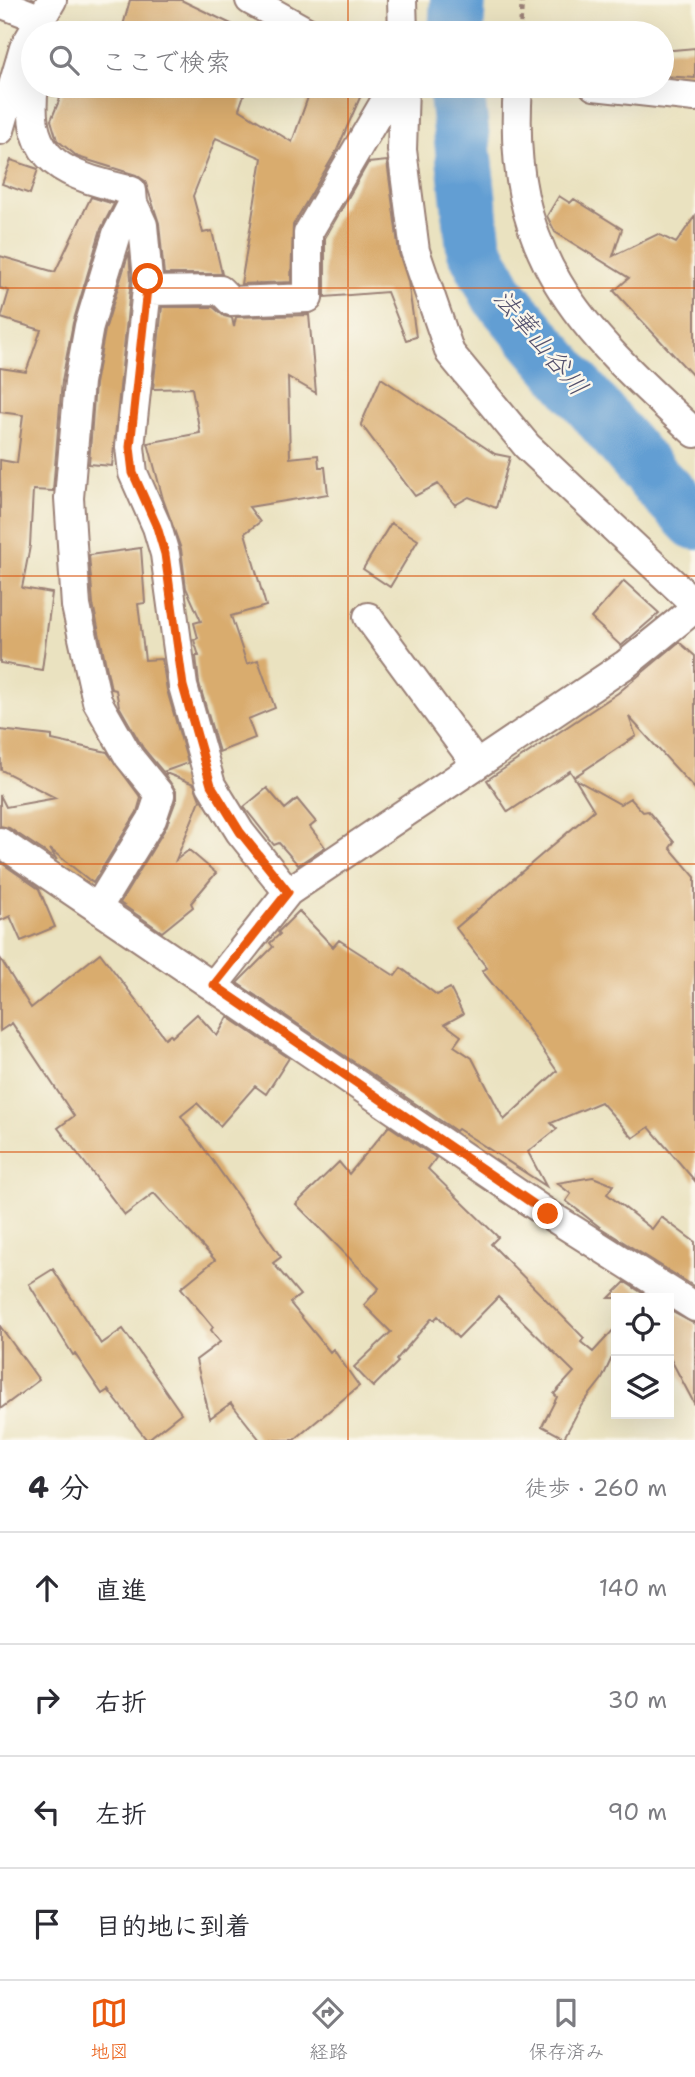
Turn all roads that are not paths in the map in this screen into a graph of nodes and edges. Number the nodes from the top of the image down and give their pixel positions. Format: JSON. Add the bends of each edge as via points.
{"nodes":[{"id":1,"x":250,"y":0,"type":"edge"},
{"id":2,"x":402,"y":0,"type":"edge"},
{"id":3,"x":0,"y":3,"type":"edge"},
{"id":4,"x":37,"y":21,"type":"edge"},
{"id":5,"x":288,"y":21,"type":"edge"},
{"id":6,"x":403,"y":21,"type":"edge"},
{"id":7,"x":21,"y":58,"type":"edge"},
{"id":8,"x":674,"y":95,"type":"edge"},
{"id":9,"x":695,"y":97,"type":"edge"},
{"id":10,"x":32,"y":98,"type":"edge"},
{"id":11,"x":387,"y":98,"type":"edge"},
{"id":12,"x":404,"y":98,"type":"edge"},
{"id":13,"x":517,"y":98,"type":"edge"},
{"id":14,"x":0,"y":130,"type":"edge"},
{"id":15,"x":133,"y":203,"type":"junction"},
{"id":16,"x":146,"y":290,"type":"junction"},
{"id":17,"x":695,"y":433,"type":"edge"},
{"id":18,"x":695,"y":606,"type":"edge"},
{"id":19,"x":368,"y":617,"type":"dead end"},
{"id":20,"x":476,"y":764,"type":"junction"},
{"id":21,"x":0,"y":842,"type":"edge"},
{"id":22,"x":288,"y":892,"type":"junction"},
{"id":23,"x":98,"y":907,"type":"junction"},
{"id":24,"x":214,"y":985,"type":"junction"},
{"id":25,"x":695,"y":1307,"type":"edge"}],
"edges":[{"from":1,"to":5,"type":"street"},
{"from":2,"to":6,"type":"street"},
{"from":3,"to":4,"type":"street"},
{"from":7,"to":14,"type":"street"},
{"from":8,"to":9,"type":"street"},
{"from":10,"to":15,"type":"street","via":[[36,138],[59,167],[132,191]]},
{"from":11,"to":16,"type":"street","via":[[308,233],[308,298],[231,301],[220,290]]},
{"from":12,"to":18,"type":"street","via":[[402,150],[415,251],[450,353],[527,446]]},
{"from":13,"to":17,"type":"street","via":[[518,179],[530,227],[552,274],[590,332]]},
{"from":15,"to":16,"type":"street","via":[[143,225]]},
{"from":15,"to":23,"type":"street","via":[[113,246],[89,326],[69,498],[76,606],[97,701],[129,757],[160,795],[152,819]]},
{"from":16,"to":22,"type":"street","via":[[130,447],[133,473],[165,554],[183,686],[211,785],[240,832]]},
{"from":18,"to":20,"type":"street","via":[[626,664]]},
{"from":19,"to":20,"type":"street"},
{"from":20,"to":22,"type":"street"},
{"from":21,"to":23,"type":"street"},
{"from":22,"to":24,"type":"street"},
{"from":23,"to":24,"type":"street"},
{"from":24,"to":25,"type":"street","via":[[548,1214]]}]}
